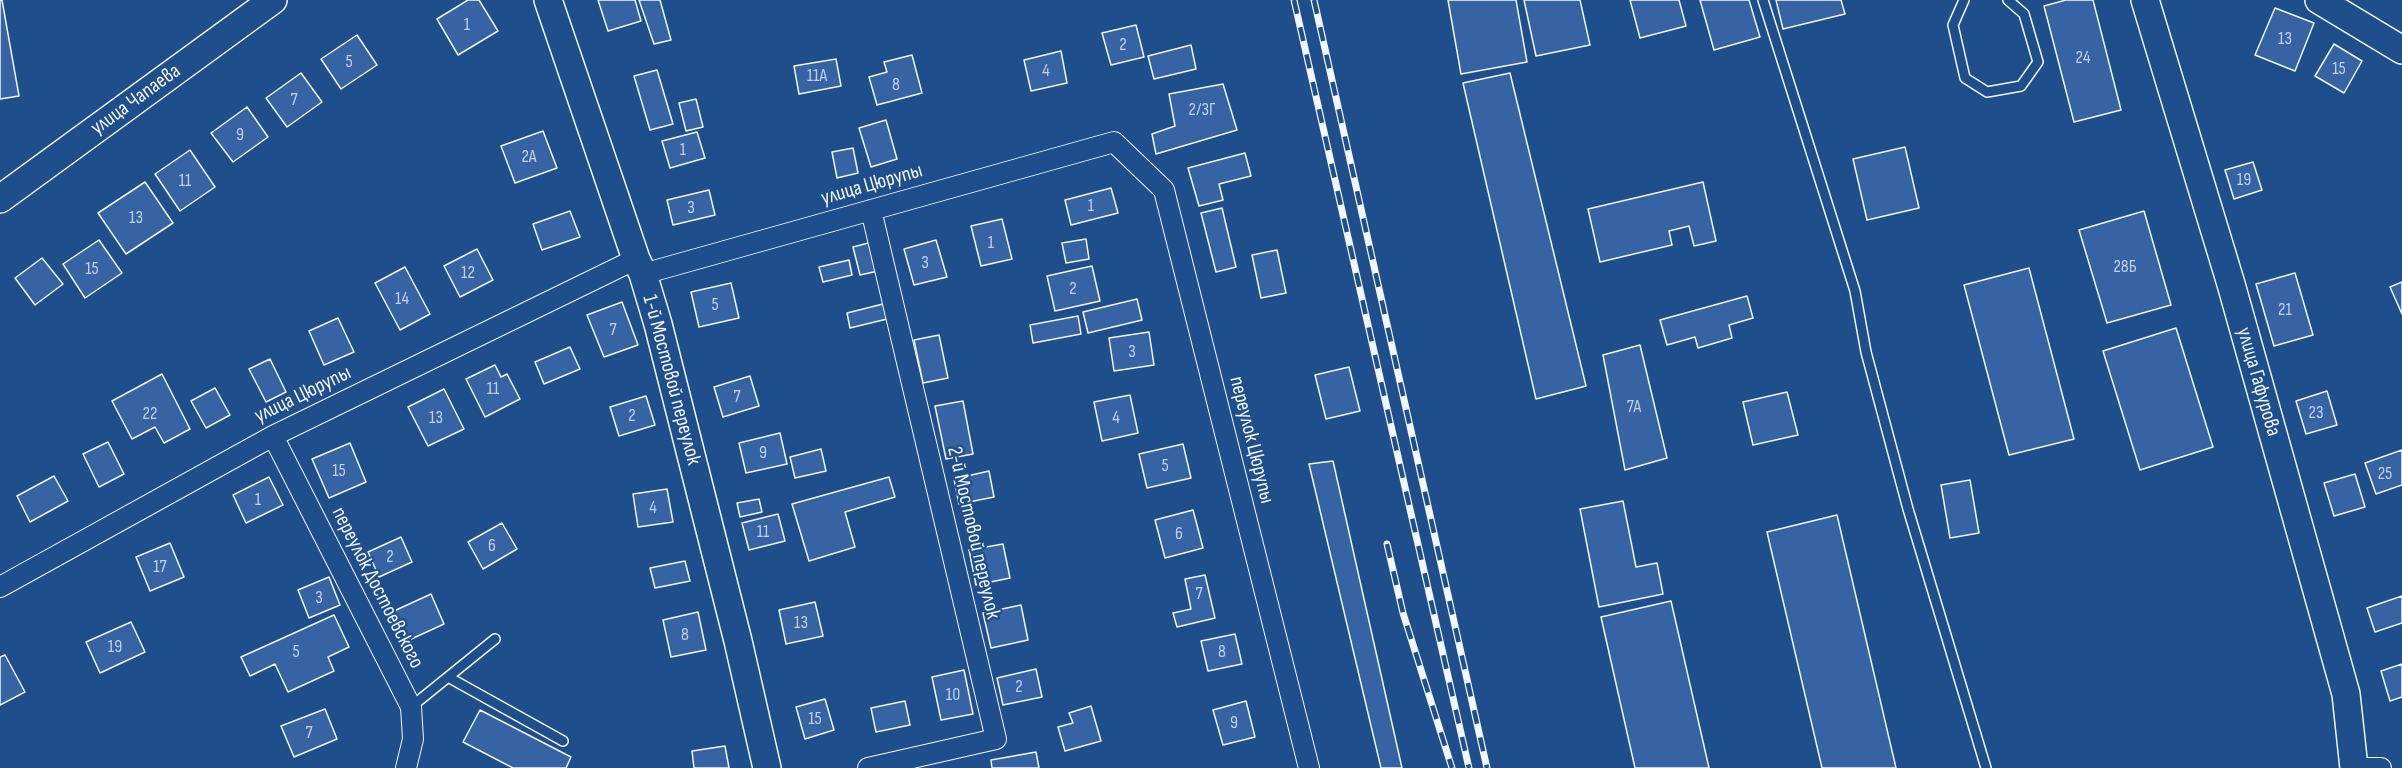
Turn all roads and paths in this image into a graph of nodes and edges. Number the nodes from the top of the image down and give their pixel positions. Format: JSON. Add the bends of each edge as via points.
{"nodes":[{"id":1,"x":273,"y":0,"type":"edge"},
{"id":2,"x":548,"y":0,"type":"edge"},
{"id":3,"x":1763,"y":0,"type":"edge"},
{"id":4,"x":1964,"y":0,"type":"edge"},
{"id":5,"x":2008,"y":0,"type":"edge"},
{"id":6,"x":2145,"y":0,"type":"edge"},
{"id":7,"x":2319,"y":0,"type":"edge"},
{"id":8,"x":2402,"y":50,"type":"edge"},
{"id":9,"x":1114,"y":142,"type":"joint"},
{"id":10,"x":0,"y":199,"type":"edge"},
{"id":11,"x":871,"y":210,"type":"junction"},
{"id":12,"x":639,"y":267,"type":"junction"},
{"id":13,"x":273,"y":436,"type":"junction"},
{"id":14,"x":0,"y":587,"type":"edge"},
{"id":15,"x":495,"y":639,"type":"dead end"},
{"id":16,"x":448,"y":677,"type":"junction"},
{"id":17,"x":411,"y":707,"type":"junction"},
{"id":18,"x":563,"y":741,"type":"dead end"},
{"id":19,"x":406,"y":768,"type":"edge"},
{"id":20,"x":767,"y":768,"type":"edge"},
{"id":21,"x":868,"y":768,"type":"edge"},
{"id":22,"x":1309,"y":768,"type":"edge"},
{"id":23,"x":1986,"y":768,"type":"edge"},
{"id":24,"x":2354,"y":768,"type":"edge"},
{"id":25,"x":2381,"y":768,"type":"edge"}],
"edges":[{"from":1,"to":10,"type":"main road","name":"улица Чапаева"},
{"from":2,"to":12,"type":"main road","name":"1-й Мостовой переулок"},
{"from":3,"to":23,"type":"lane","via":[[1855,291],[1866,352],[1905,498]]},
{"from":4,"to":5,"type":"lane","via":[[1953,26],[1965,78],[1987,92],[2021,86],[2038,62],[2024,14]]},
{"from":6,"to":24,"type":"main road","name":"улица Гафурова","via":[[2231,284],[2346,694]]},
{"from":7,"to":8,"type":"main road"},
{"from":9,"to":11,"type":"street","name":"улица Цюрупы"},
{"from":9,"to":22,"type":"street","name":"переулок Цюрупы","via":[[1164,190]]},
{"from":11,"to":12,"type":"street","name":"улица Цюрупы"},
{"from":11,"to":21,"type":"street","name":"2-й Мостовой переулок","via":[[996,739]]},
{"from":12,"to":13,"type":"street","name":"улица Цюрупы"},
{"from":12,"to":20,"type":"main road","name":"1-й Мостовой переулок","via":[[658,324]]},
{"from":13,"to":14,"type":"street","name":"улица Цюрупы"},
{"from":13,"to":17,"type":"street","name":"переулок Достоевского"},
{"from":15,"to":16,"type":"lane"},
{"from":16,"to":17,"type":"lane"},
{"from":16,"to":18,"type":"lane"},
{"from":17,"to":19,"type":"street","name":"переулок Достоевского","via":[[413,740]]},
{"from":24,"to":25,"type":"street"}]}
